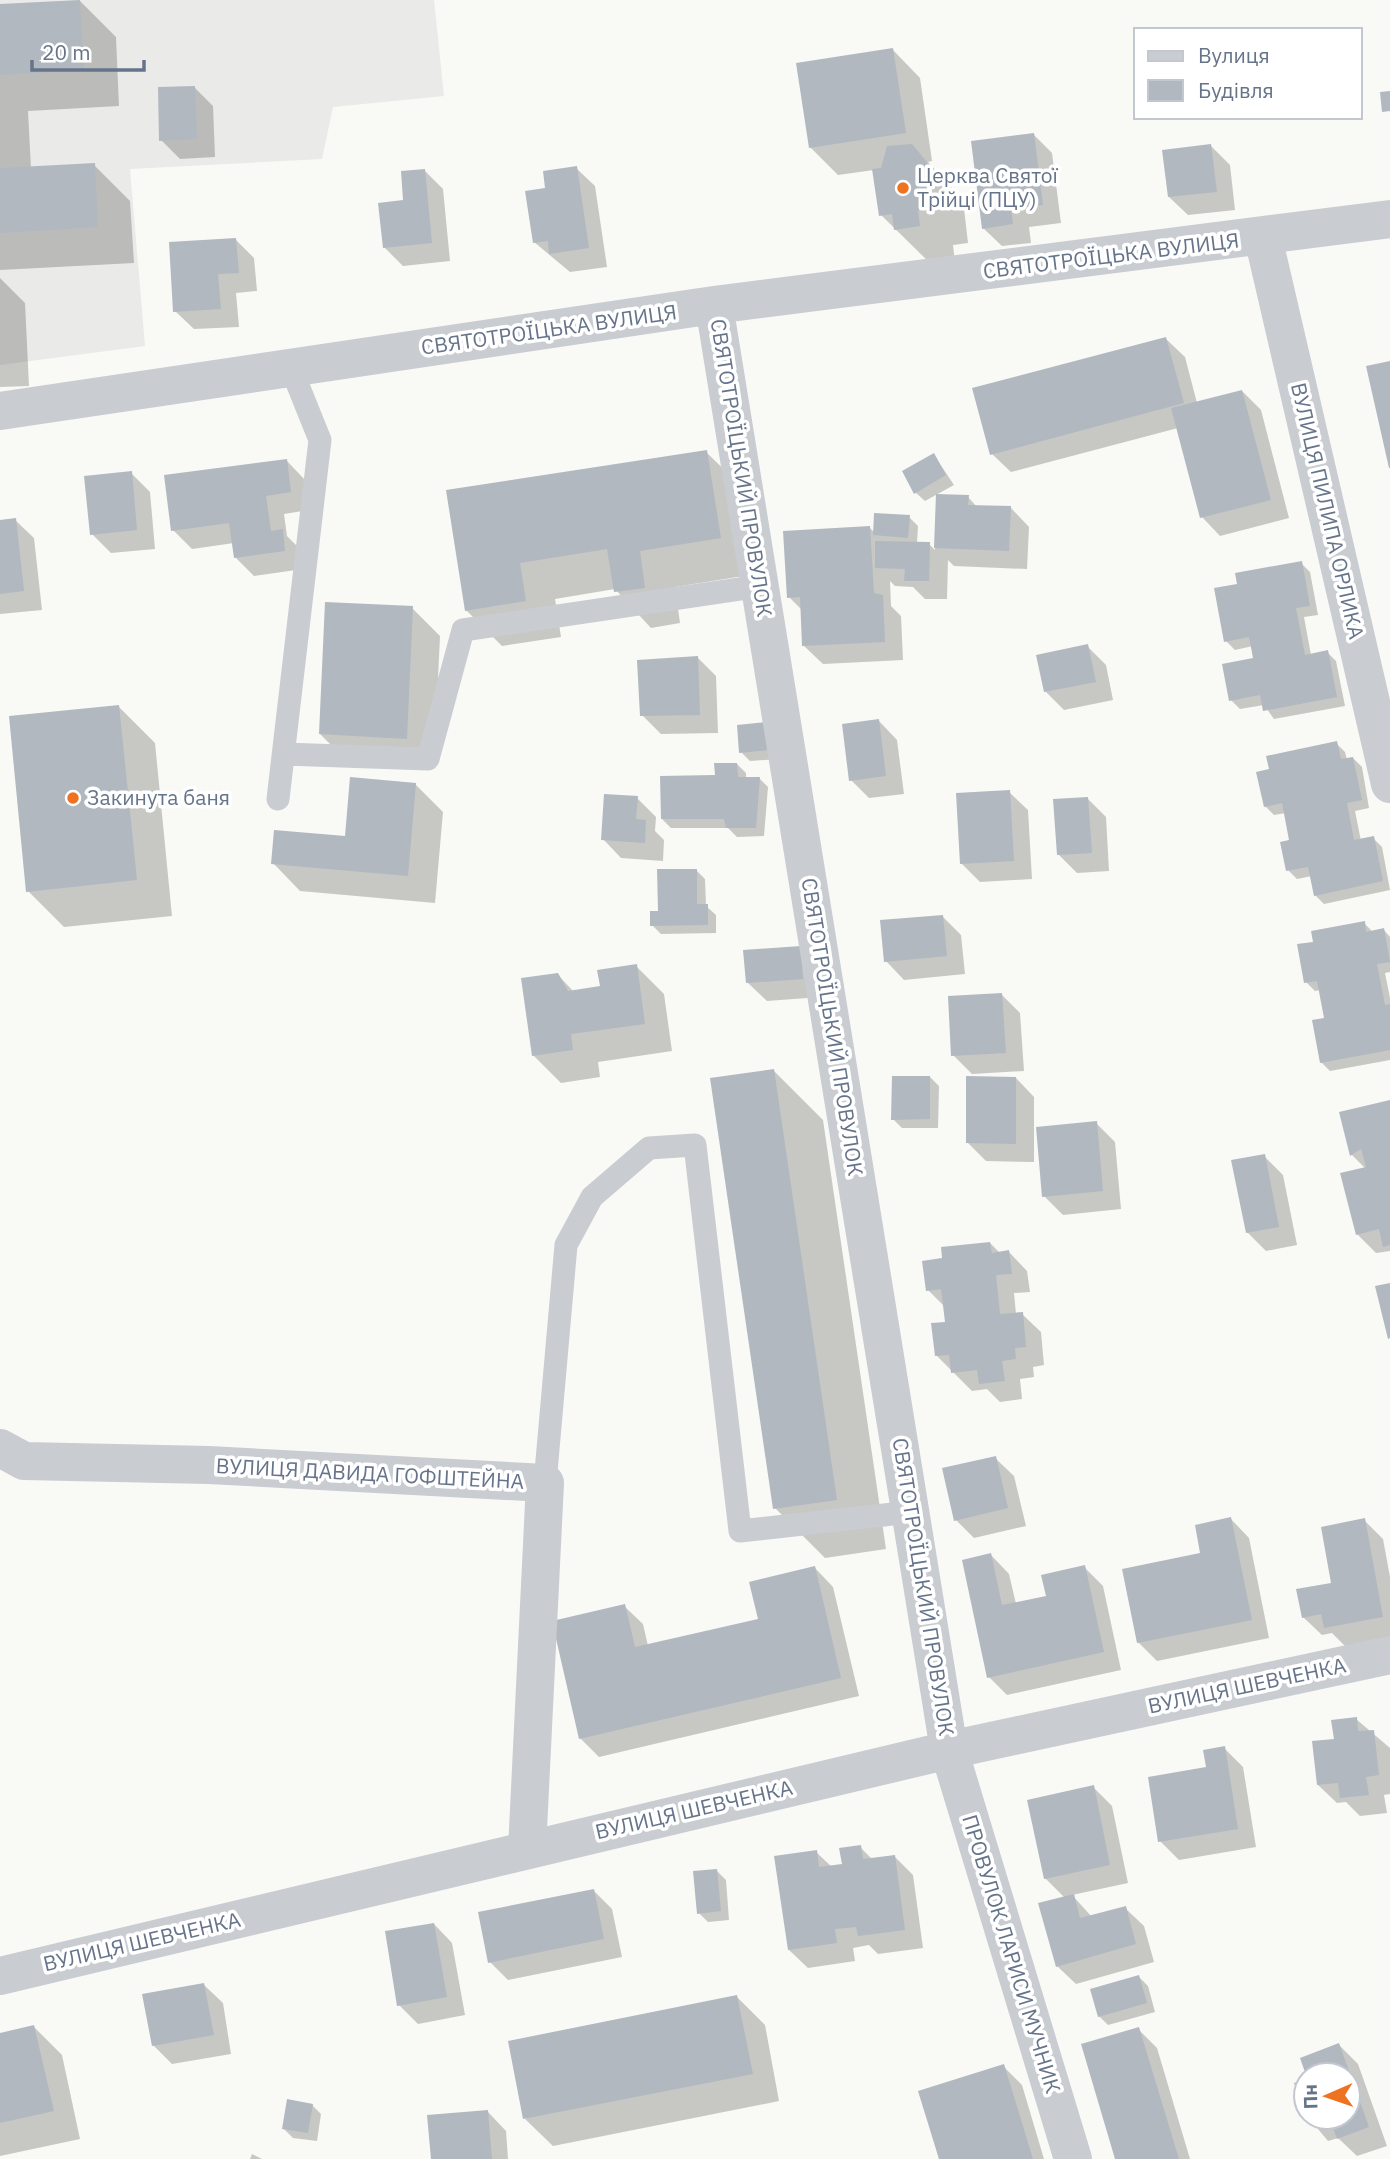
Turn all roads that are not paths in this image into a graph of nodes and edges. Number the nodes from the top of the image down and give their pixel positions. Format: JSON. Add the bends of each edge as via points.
{"nodes":[{"id":1,"x":1390,"y":219,"type":"edge"},
{"id":2,"x":1263,"y":237,"type":"junction"},
{"id":3,"x":715,"y":305,"type":"junction"},
{"id":4,"x":291,"y":368,"type":"junction"},
{"id":5,"x":0,"y":411,"type":"edge"},
{"id":6,"x":760,"y":586,"type":"junction"},
{"id":7,"x":284,"y":754,"type":"junction"},
{"id":8,"x":1390,"y":784,"type":"edge"},
{"id":9,"x":278,"y":799,"type":"dead end"},
{"id":10,"x":0,"y":1448,"type":"edge"},
{"id":11,"x":545,"y":1483,"type":"junction"},
{"id":12,"x":911,"y":1512,"type":"junction"},
{"id":13,"x":1390,"y":1655,"type":"edge"},
{"id":14,"x":950,"y":1750,"type":"junction"},
{"id":15,"x":527,"y":1850,"type":"junction"},
{"id":16,"x":0,"y":1976,"type":"edge"},
{"id":17,"x":1073,"y":2159,"type":"edge"}],
"edges":[{"from":1,"to":2,"type":"street","name":"СВЯТОТРОЇЦЬКА ВУЛИЦЯ"},
{"from":2,"to":3,"type":"street","name":"СВЯТОТРОЇЦЬКА ВУЛИЦЯ"},
{"from":2,"to":8,"type":"street","name":"ВУЛИЦЯ ПИЛИПА ОРЛИКА"},
{"from":3,"to":4,"type":"street","name":"СВЯТОТРОЇЦЬКА ВУЛИЦЯ"},
{"from":3,"to":6,"type":"street","name":"СВЯТОТРОЇЦЬКИЙ ПРОВУЛОК"},
{"from":4,"to":5,"type":"street","name":"СВЯТОТРОЇЦЬКА ВУЛИЦЯ"},
{"from":4,"to":7,"type":"lane","via":[[320,440]]},
{"from":6,"to":7,"type":"lane","via":[[463,630],[428,759]]},
{"from":6,"to":12,"type":"street","name":"СВЯТОТРОЇЦЬКИЙ ПРОВУЛОК"},
{"from":7,"to":9,"type":"lane"},
{"from":10,"to":11,"type":"street","name":"ВУЛИЦЯ ДАВИДА ГОФШТЕЙНА","via":[[24,1461],[209,1465]]},
{"from":11,"to":12,"type":"lane","via":[[566,1245],[592,1197],[649,1148],[695,1145],[740,1531]]},
{"from":11,"to":15,"type":"street","name":"ВУЛИЦЯ ДАВИДА ГОФШТЕЙНА"},
{"from":12,"to":14,"type":"street","name":"СВЯТОТРОЇЦЬКИЙ ПРОВУЛОК"},
{"from":13,"to":14,"type":"street","name":"ВУЛИЦЯ ШЕВЧЕНКА"},
{"from":14,"to":15,"type":"street","name":"ВУЛИЦЯ ШЕВЧЕНКА"},
{"from":14,"to":17,"type":"street","name":"ПРОВУЛОК ЛАРИСИ МУЧНИК"},
{"from":15,"to":16,"type":"street","name":"ВУЛИЦЯ ШЕВЧЕНКА"}]}
